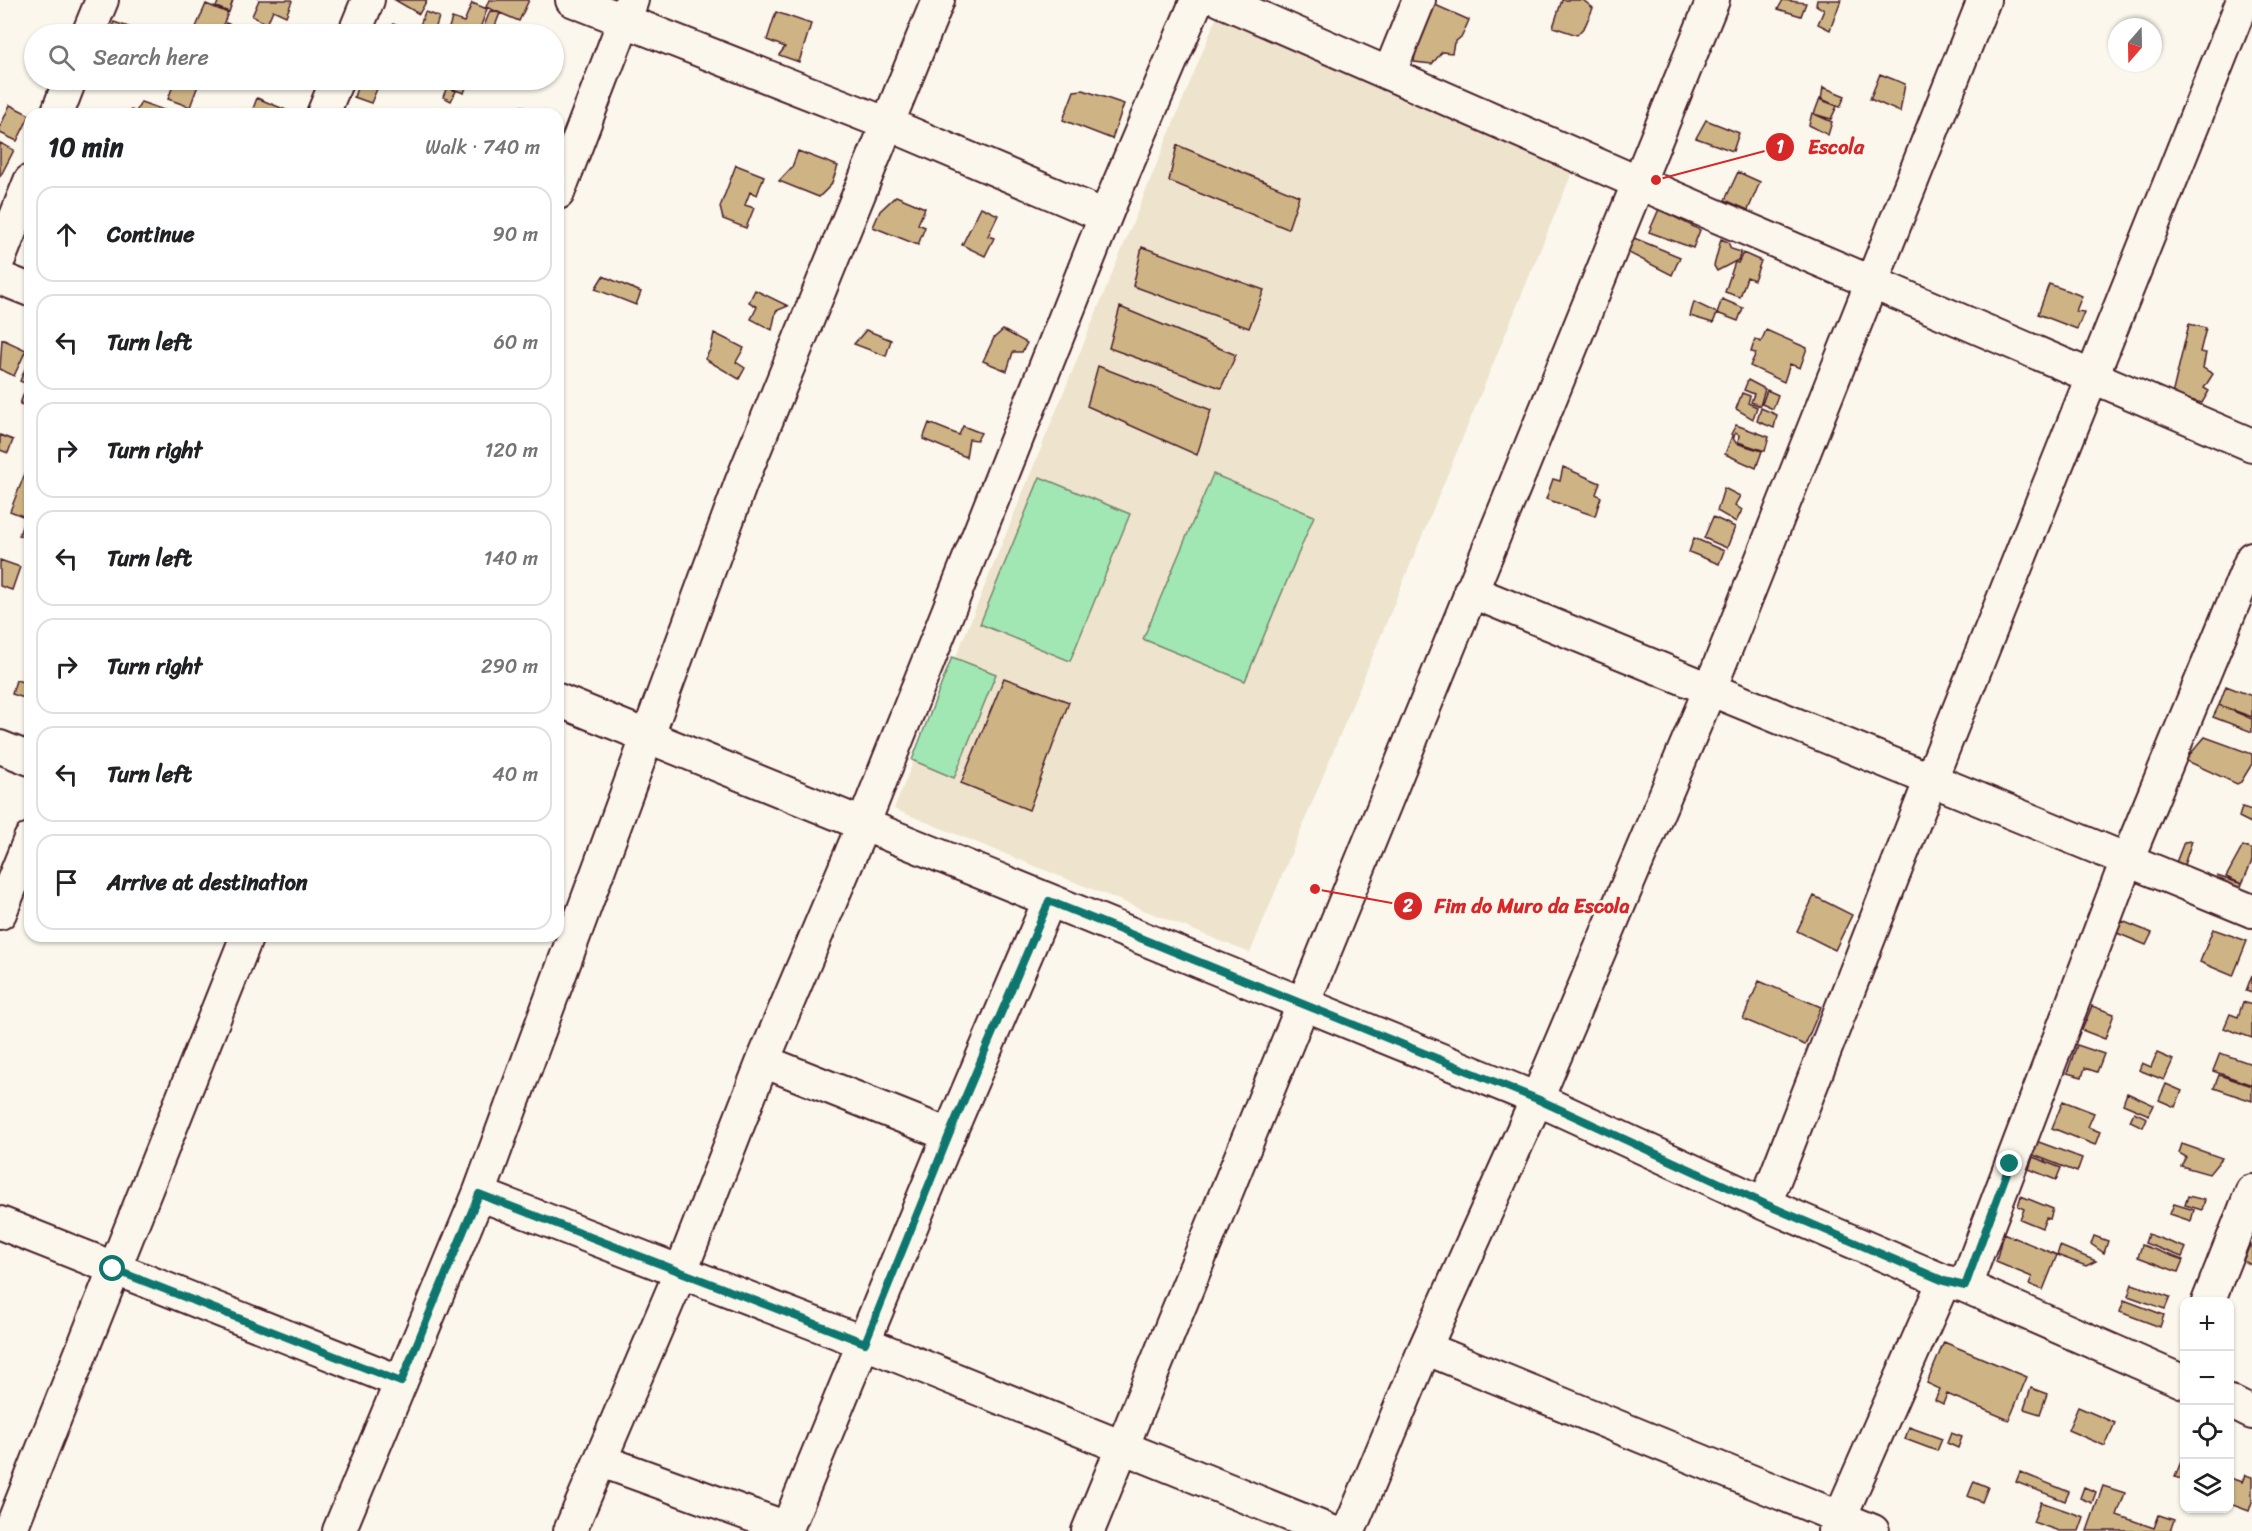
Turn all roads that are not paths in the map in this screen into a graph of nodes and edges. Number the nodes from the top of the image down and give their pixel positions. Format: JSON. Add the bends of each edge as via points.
{"nodes":[{"id":1,"x":102,"y":0,"type":"edge"},
{"id":2,"x":368,"y":0,"type":"edge"},
{"id":3,"x":572,"y":0,"type":"edge"},
{"id":4,"x":938,"y":0,"type":"edge"},
{"id":5,"x":1197,"y":0,"type":"edge"},
{"id":6,"x":1220,"y":0,"type":"edge"},
{"id":7,"x":1419,"y":0,"type":"edge"},
{"id":8,"x":1713,"y":0,"type":"edge"},
{"id":9,"x":1984,"y":0,"type":"edge"},
{"id":10,"x":2243,"y":0,"type":"edge"},
{"id":11,"x":627,"y":11,"type":"edge"},
{"id":12,"x":92,"y":24,"type":"edge"},
{"id":13,"x":358,"y":24,"type":"edge"},
{"id":14,"x":1389,"y":74,"type":"junction"},
{"id":15,"x":66,"y":90,"type":"edge"},
{"id":16,"x":333,"y":90,"type":"edge"},
{"id":17,"x":59,"y":108,"type":"edge"},
{"id":18,"x":325,"y":108,"type":"edge"},
{"id":19,"x":888,"y":124,"type":"junction"},
{"id":20,"x":564,"y":177,"type":"edge"},
{"id":21,"x":1637,"y":182,"type":"junction"},
{"id":22,"x":24,"y":196,"type":"edge"},
{"id":23,"x":1105,"y":216,"type":"junction"},
{"id":24,"x":0,"y":257,"type":"edge"},
{"id":25,"x":0,"y":278,"type":"edge"},
{"id":26,"x":1872,"y":283,"type":"junction"},
{"id":27,"x":24,"y":288,"type":"edge"},
{"id":28,"x":2094,"y":378,"type":"junction"},
{"id":29,"x":2252,"y":445,"type":"edge"},
{"id":30,"x":2252,"y":558,"type":"edge"},
{"id":31,"x":1470,"y":591,"type":"junction"},
{"id":32,"x":1710,"y":688,"type":"junction"},
{"id":33,"x":564,"y":702,"type":"edge"},
{"id":34,"x":646,"y":736,"type":"junction"},
{"id":35,"x":0,"y":747,"type":"edge"},
{"id":36,"x":24,"y":757,"type":"edge"},
{"id":37,"x":1931,"y":779,"type":"junction"},
{"id":38,"x":863,"y":825,"type":"junction"},
{"id":39,"x":24,"y":854,"type":"edge"},
{"id":40,"x":2127,"y":860,"type":"junction"},
{"id":41,"x":1049,"y":901,"type":"junction"},
{"id":42,"x":2252,"y":910,"type":"edge"},
{"id":43,"x":0,"y":913,"type":"edge"},
{"id":44,"x":246,"y":942,"type":"edge"},
{"id":45,"x":1302,"y":1004,"type":"junction"},
{"id":46,"x":763,"y":1061,"type":"junction"},
{"id":47,"x":1537,"y":1099,"type":"junction"},
{"id":48,"x":949,"y":1135,"type":"junction"},
{"id":49,"x":2252,"y":1191,"type":"edge"},
{"id":50,"x":479,"y":1194,"type":"junction"},
{"id":51,"x":1765,"y":1204,"type":"junction"},
{"id":52,"x":0,"y":1223,"type":"edge"},
{"id":53,"x":113,"y":1269,"type":"junction"},
{"id":54,"x":681,"y":1271,"type":"junction"},
{"id":55,"x":1955,"y":1283,"type":"junction"},
{"id":56,"x":2210,"y":1297,"type":"edge"},
{"id":57,"x":865,"y":1343,"type":"junction"},
{"id":58,"x":1425,"y":1348,"type":"junction"},
{"id":59,"x":2180,"y":1372,"type":"edge"},
{"id":60,"x":401,"y":1382,"type":"junction"},
{"id":61,"x":2234,"y":1404,"type":"edge"},
{"id":62,"x":2252,"y":1413,"type":"edge"},
{"id":63,"x":1123,"y":1445,"type":"junction"},
{"id":64,"x":602,"y":1461,"type":"junction"},
{"id":65,"x":1837,"y":1524,"type":"edge"},
{"id":66,"x":787,"y":1530,"type":"edge"},
{"id":67,"x":10,"y":1531,"type":"edge"},
{"id":68,"x":339,"y":1531,"type":"edge"},
{"id":69,"x":570,"y":1531,"type":"edge"},
{"id":70,"x":1088,"y":1531,"type":"edge"},
{"id":71,"x":1330,"y":1531,"type":"edge"},
{"id":72,"x":1349,"y":1531,"type":"edge"},
{"id":73,"x":1873,"y":1531,"type":"edge"}],
"edges":[{"from":1,"to":12,"type":"street"},
{"from":2,"to":13,"type":"street"},
{"from":3,"to":11,"type":"street"},
{"from":4,"to":19,"type":"street"},
{"from":5,"to":23,"type":"street"},
{"from":6,"to":14,"type":"street"},
{"from":7,"to":14,"type":"street"},
{"from":8,"to":21,"type":"street"},
{"from":9,"to":26,"type":"street"},
{"from":10,"to":28,"type":"street"},
{"from":11,"to":19,"type":"street"},
{"from":11,"to":20,"type":"street"},
{"from":14,"to":21,"type":"street"},
{"from":15,"to":17,"type":"street"},
{"from":16,"to":18,"type":"street"},
{"from":19,"to":23,"type":"street"},
{"from":19,"to":34,"type":"street","via":[[741,483]]},
{"from":21,"to":26,"type":"street"},
{"from":21,"to":31,"type":"street"},
{"from":22,"to":24,"type":"street"},
{"from":23,"to":38,"type":"street"},
{"from":25,"to":27,"type":"street"},
{"from":26,"to":28,"type":"street"},
{"from":26,"to":32,"type":"street"},
{"from":28,"to":29,"type":"street"},
{"from":28,"to":37,"type":"street"},
{"from":30,"to":40,"type":"street"},
{"from":31,"to":32,"type":"street"},
{"from":31,"to":45,"type":"street"},
{"from":32,"to":37,"type":"street"},
{"from":32,"to":47,"type":"street"},
{"from":33,"to":34,"type":"street"},
{"from":34,"to":38,"type":"street"},
{"from":34,"to":50,"type":"street"},
{"from":35,"to":36,"type":"street"},
{"from":37,"to":40,"type":"street"},
{"from":37,"to":51,"type":"street"},
{"from":38,"to":41,"type":"street"},
{"from":38,"to":46,"type":"street"},
{"from":39,"to":43,"type":"street"},
{"from":40,"to":42,"type":"street"},
{"from":40,"to":55,"type":"street"},
{"from":41,"to":45,"type":"street"},
{"from":41,"to":48,"type":"street"},
{"from":44,"to":53,"type":"street"},
{"from":45,"to":47,"type":"street"},
{"from":45,"to":63,"type":"street"},
{"from":46,"to":48,"type":"street"},
{"from":46,"to":54,"type":"street"},
{"from":47,"to":51,"type":"street"},
{"from":47,"to":58,"type":"street"},
{"from":48,"to":57,"type":"street"},
{"from":49,"to":56,"type":"street"},
{"from":50,"to":54,"type":"street"},
{"from":50,"to":60,"type":"street"},
{"from":51,"to":55,"type":"street"},
{"from":52,"to":53,"type":"street"},
{"from":53,"to":60,"type":"street"},
{"from":53,"to":67,"type":"street"},
{"from":54,"to":57,"type":"street"},
{"from":54,"to":64,"type":"street"},
{"from":55,"to":59,"type":"street"},
{"from":55,"to":65,"type":"street"},
{"from":57,"to":63,"type":"street"},
{"from":57,"to":66,"type":"street"},
{"from":58,"to":65,"type":"street"},
{"from":58,"to":72,"type":"street"},
{"from":60,"to":68,"type":"street"},
{"from":61,"to":62,"type":"street"},
{"from":63,"to":70,"type":"street"},
{"from":63,"to":71,"type":"street"},
{"from":64,"to":66,"type":"street"},
{"from":64,"to":69,"type":"street"},
{"from":65,"to":73,"type":"street"}]}
